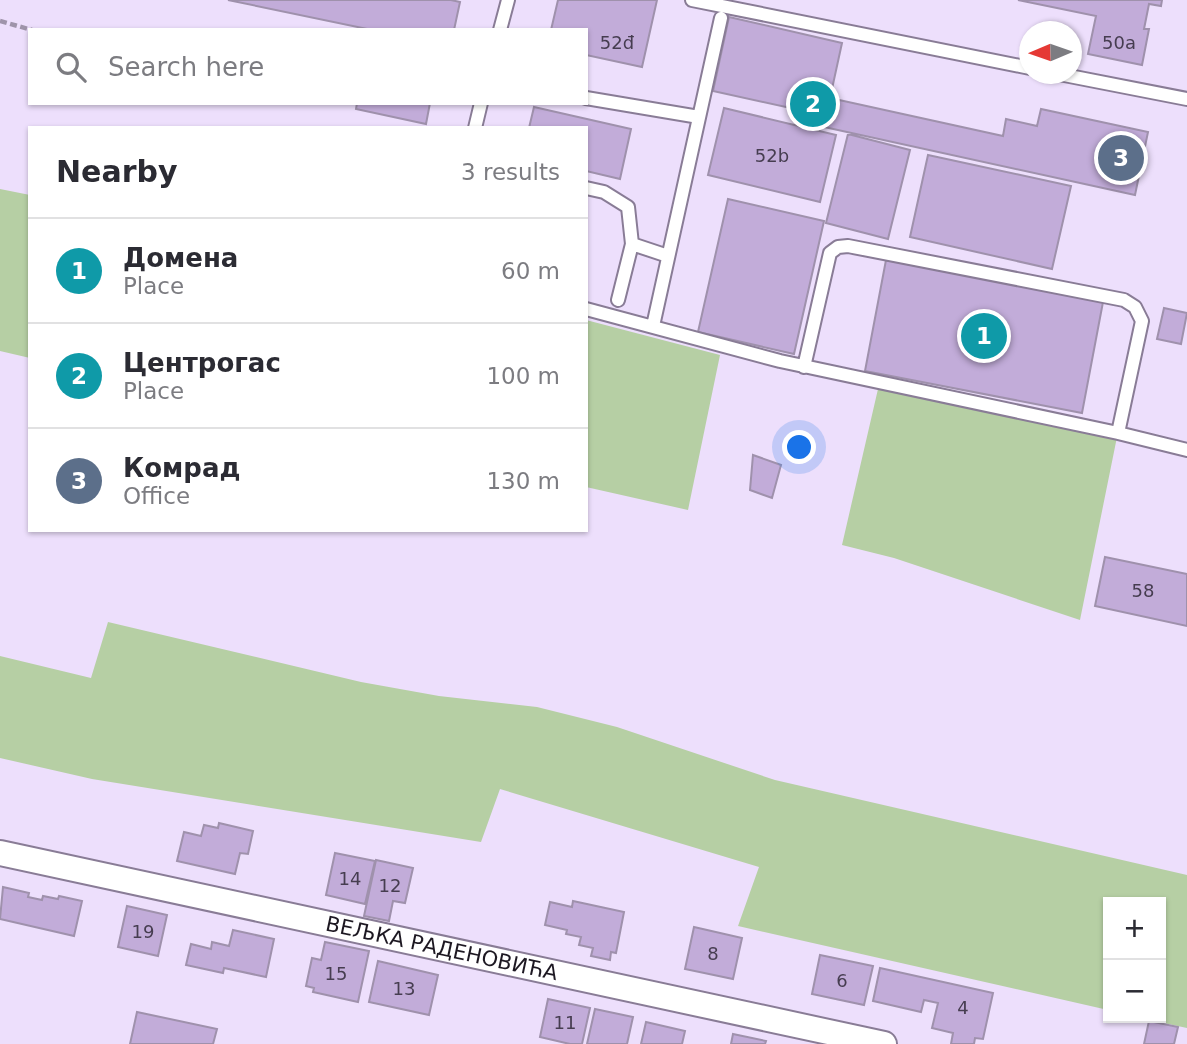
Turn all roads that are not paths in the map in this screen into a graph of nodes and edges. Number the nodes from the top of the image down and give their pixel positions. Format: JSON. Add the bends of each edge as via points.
{"nodes":[{"id":1,"x":508,"y":0,"type":"edge"},
{"id":2,"x":692,"y":0,"type":"edge"},
{"id":3,"x":721,"y":18,"type":"dead end"},
{"id":4,"x":501,"y":28,"type":"edge"},
{"id":5,"x":1019,"y":66,"type":"edge"},
{"id":6,"x":1082,"y":78,"type":"edge"},
{"id":7,"x":588,"y":98,"type":"edge"},
{"id":8,"x":1187,"y":99,"type":"edge"},
{"id":9,"x":481,"y":105,"type":"edge"},
{"id":10,"x":699,"y":117,"type":"junction"},
{"id":11,"x":475,"y":126,"type":"edge"},
{"id":12,"x":588,"y":188,"type":"edge"},
{"id":13,"x":632,"y":244,"type":"junction"},
{"id":14,"x":668,"y":256,"type":"junction"},
{"id":15,"x":618,"y":300,"type":"dead end"},
{"id":16,"x":588,"y":310,"type":"edge"},
{"id":17,"x":653,"y":326,"type":"junction"},
{"id":18,"x":804,"y":367,"type":"junction"},
{"id":19,"x":1118,"y":433,"type":"junction"},
{"id":20,"x":1187,"y":449,"type":"edge"},
{"id":21,"x":0,"y":853,"type":"edge"},
{"id":22,"x":884,"y":1044,"type":"edge"}],
"edges":[{"from":1,"to":4,"type":"lane"},
{"from":2,"to":5,"type":"lane"},
{"from":3,"to":10,"type":"lane"},
{"from":6,"to":8,"type":"lane"},
{"from":7,"to":10,"type":"lane"},
{"from":9,"to":11,"type":"lane"},
{"from":10,"to":14,"type":"lane"},
{"from":12,"to":13,"type":"lane","via":[[628,207]]},
{"from":13,"to":14,"type":"lane"},
{"from":13,"to":15,"type":"lane"},
{"from":14,"to":17,"type":"lane"},
{"from":16,"to":17,"type":"lane"},
{"from":17,"to":18,"type":"lane"},
{"from":18,"to":19,"type":"lane"},
{"from":18,"to":19,"type":"lane","via":[[830,253],[838,247],[1124,300],[1136,307],[1142,321]]},
{"from":19,"to":20,"type":"lane"},
{"from":21,"to":22,"type":"street","name":"ВЕЉКА РАДЕНОВИЋА"}]}
